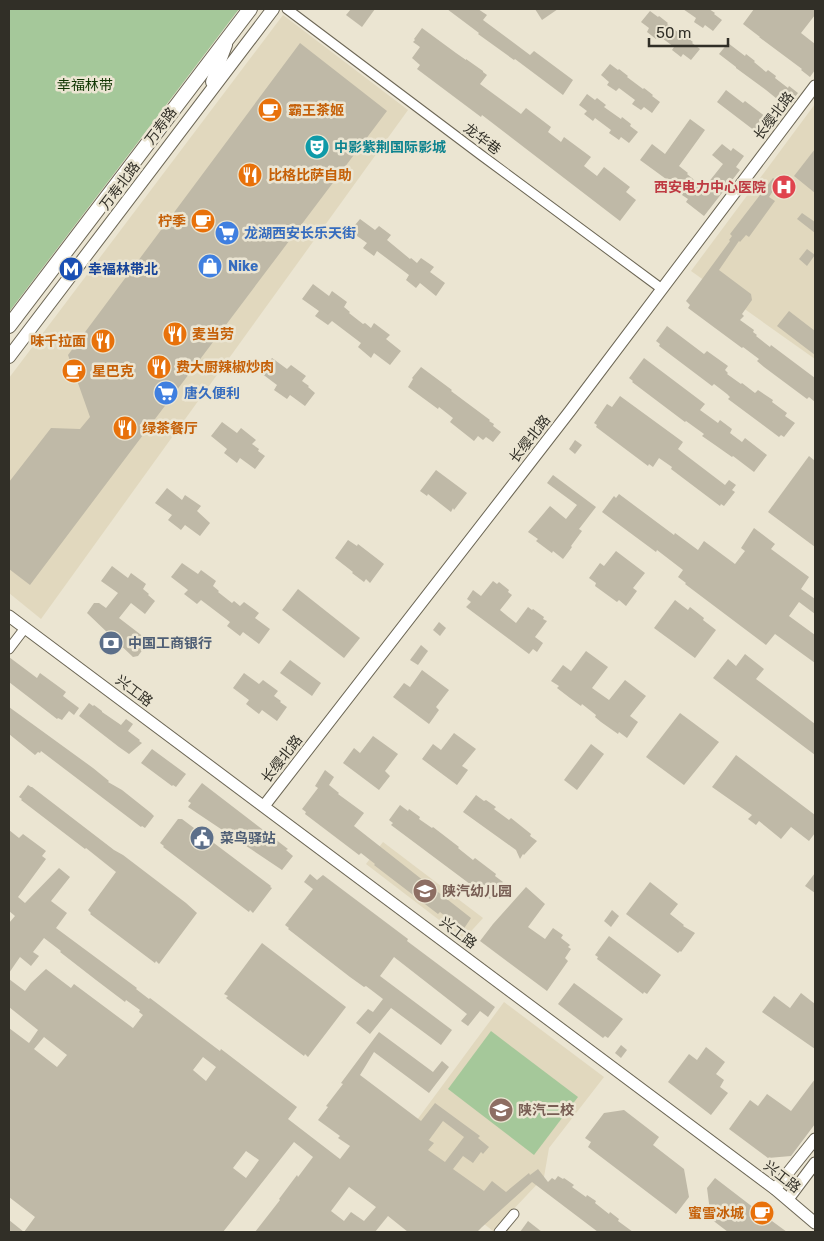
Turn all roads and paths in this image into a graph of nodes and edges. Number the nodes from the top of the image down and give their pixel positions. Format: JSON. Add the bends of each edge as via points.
{"nodes":[{"id":1,"x":250,"y":9,"type":"edge"},
{"id":2,"x":273,"y":9,"type":"edge"},
{"id":3,"x":287,"y":9,"type":"edge"},
{"id":4,"x":228,"y":38,"type":"junction"},
{"id":5,"x":815,"y":86,"type":"edge"},
{"id":6,"x":208,"y":94,"type":"junction"},
{"id":7,"x":662,"y":289,"type":"junction"},
{"id":8,"x":9,"y":326,"type":"edge"},
{"id":9,"x":9,"y":358,"type":"edge"},
{"id":10,"x":9,"y":616,"type":"edge"},
{"id":11,"x":25,"y":628,"type":"junction"},
{"id":12,"x":9,"y":648,"type":"edge"},
{"id":13,"x":264,"y":806,"type":"junction"},
{"id":14,"x":815,"y":1139,"type":"edge"},
{"id":15,"x":815,"y":1163,"type":"edge"},
{"id":16,"x":775,"y":1189,"type":"junction"},
{"id":17,"x":788,"y":1199,"type":"junction"},
{"id":18,"x":514,"y":1214,"type":"dead end"},
{"id":19,"x":815,"y":1223,"type":"edge"},
{"id":20,"x":500,"y":1232,"type":"edge"}],
"edges":[{"from":1,"to":4,"type":"main road","name":"万寿路"},
{"from":2,"to":6,"type":"main road","name":"万寿北路"},
{"from":3,"to":7,"type":"street","name":"龙华巷"},
{"from":4,"to":6,"type":"main road"},
{"from":4,"to":8,"type":"main road","name":"万寿路"},
{"from":5,"to":7,"type":"street","name":"长缨北路"},
{"from":6,"to":9,"type":"main road","name":"万寿北路"},
{"from":7,"to":13,"type":"street","name":"长缨北路"},
{"from":10,"to":11,"type":"street","name":"兴工路"},
{"from":11,"to":12,"type":"street"},
{"from":11,"to":13,"type":"street","name":"兴工路"},
{"from":13,"to":16,"type":"street","name":"兴工路"},
{"from":14,"to":16,"type":"street"},
{"from":15,"to":17,"type":"street"},
{"from":16,"to":17,"type":"street","name":"兴工路"},
{"from":17,"to":19,"type":"street","name":"兴工路"},
{"from":18,"to":20,"type":"street"}]}
